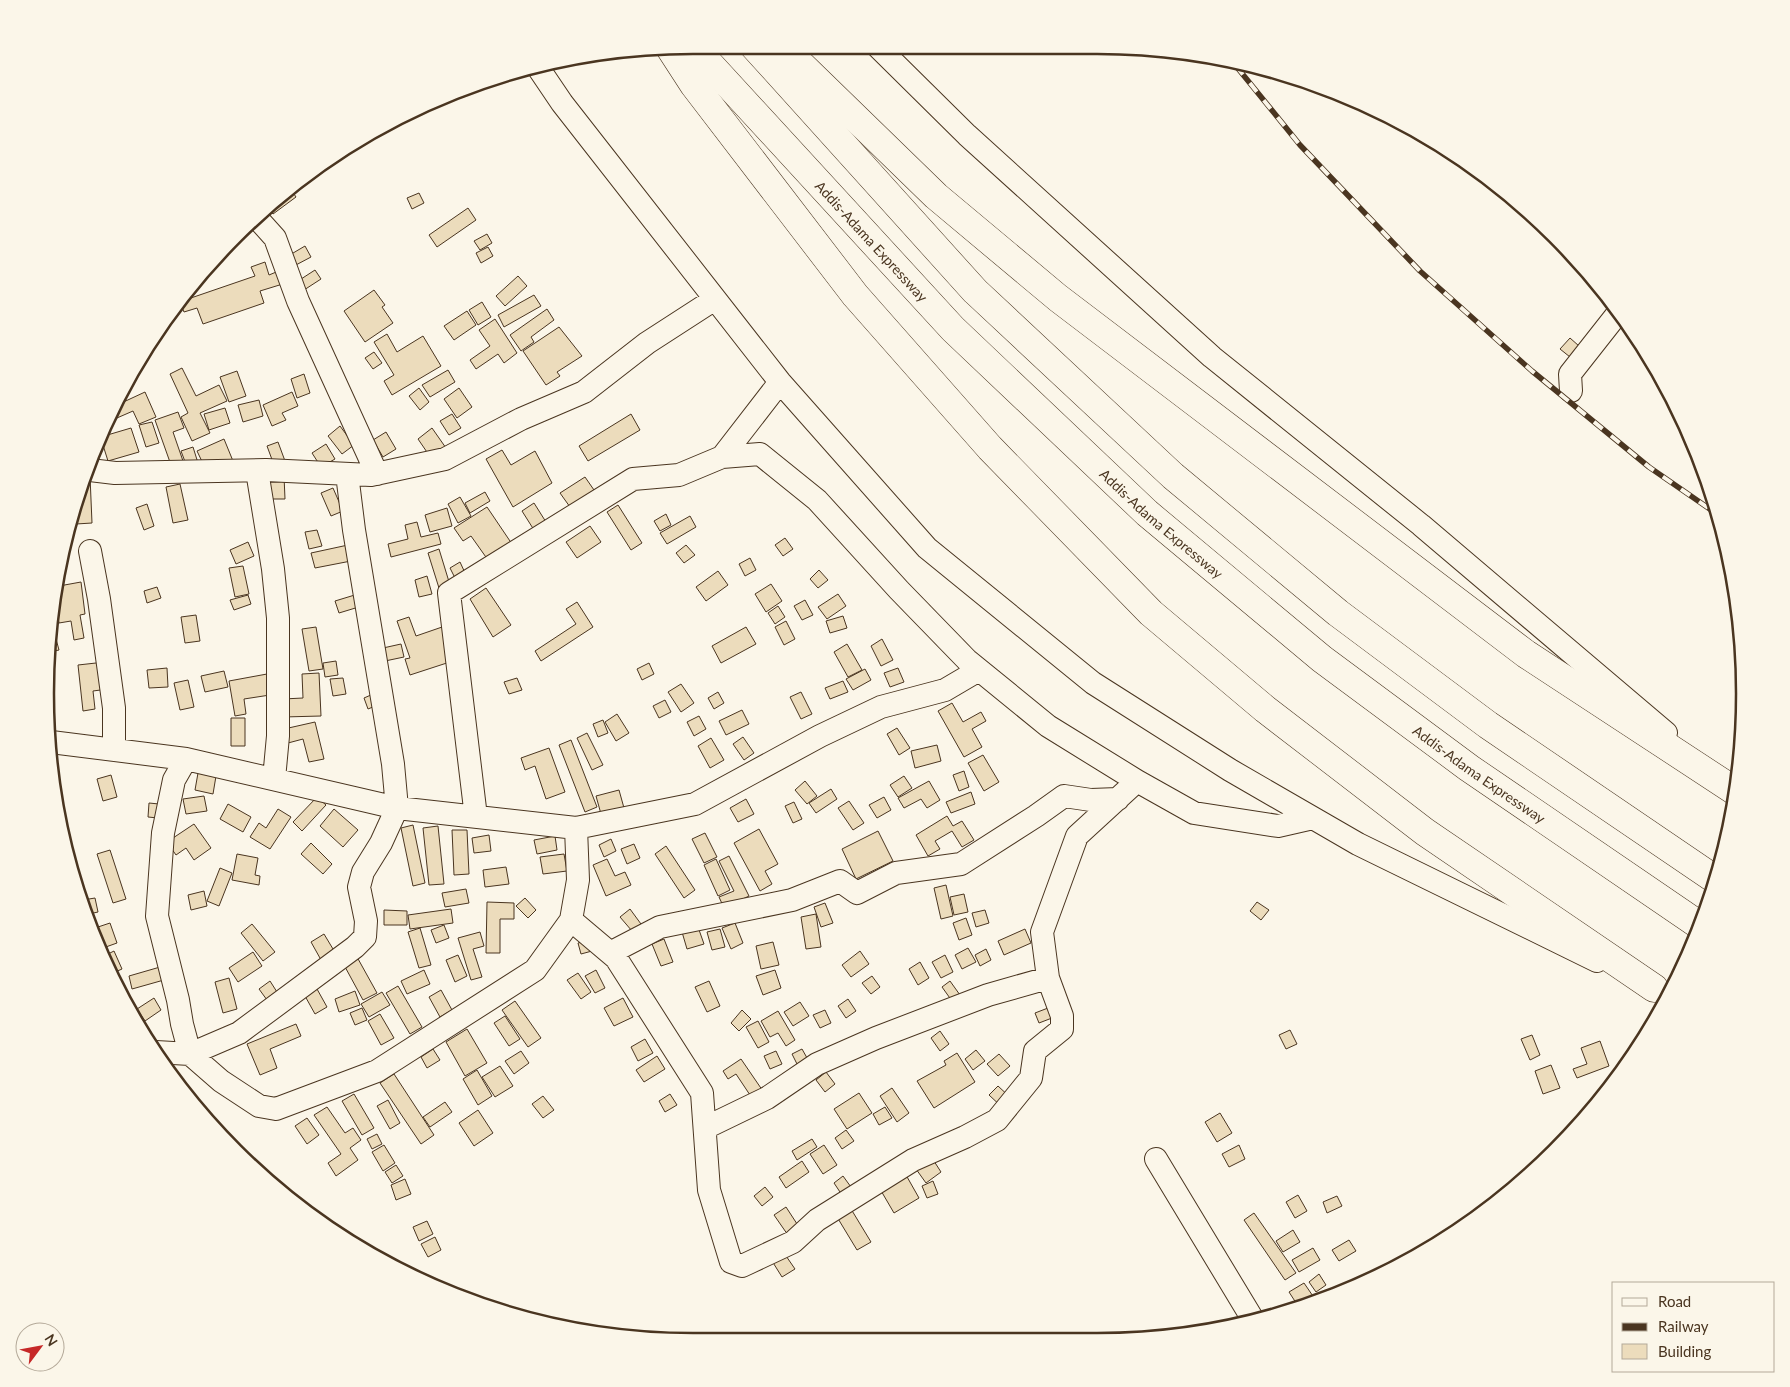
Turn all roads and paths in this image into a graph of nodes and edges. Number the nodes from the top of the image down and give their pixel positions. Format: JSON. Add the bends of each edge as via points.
{"nodes":[{"id":1,"x":674,"y":54,"type":"edge"},
{"id":2,"x":700,"y":54,"type":"edge"},
{"id":3,"x":761,"y":54,"type":"edge"},
{"id":4,"x":790,"y":54,"type":"edge"},
{"id":5,"x":885,"y":54,"type":"edge"},
{"id":6,"x":541,"y":73,"type":"edge"},
{"id":7,"x":261,"y":223,"type":"edge"},
{"id":8,"x":715,"y":299,"type":"junction"},
{"id":9,"x":1614,"y":319,"type":"edge"},
{"id":10,"x":780,"y":382,"type":"junction"},
{"id":11,"x":1571,"y":391,"type":"dead end"},
{"id":12,"x":722,"y":457,"type":"junction"},
{"id":13,"x":94,"y":470,"type":"edge"},
{"id":14,"x":258,"y":471,"type":"junction"},
{"id":15,"x":347,"y":474,"type":"junction"},
{"id":16,"x":377,"y":474,"type":"junction"},
{"id":17,"x":90,"y":551,"type":"dead end"},
{"id":18,"x":979,"y":670,"type":"junction"},
{"id":19,"x":56,"y":743,"type":"edge"},
{"id":20,"x":114,"y":750,"type":"junction"},
{"id":21,"x":186,"y":759,"type":"junction"},
{"id":22,"x":274,"y":779,"type":"junction"},
{"id":23,"x":1137,"y":781,"type":"junction"},
{"id":24,"x":1729,"y":786,"type":"edge"},
{"id":25,"x":1730,"y":786,"type":"edge"},
{"id":26,"x":1118,"y":799,"type":"junction"},
{"id":27,"x":397,"y":808,"type":"junction"},
{"id":28,"x":476,"y":817,"type":"junction"},
{"id":29,"x":1314,"y":818,"type":"junction"},
{"id":30,"x":576,"y":828,"type":"junction"},
{"id":31,"x":1709,"y":875,"type":"edge"},
{"id":32,"x":571,"y":920,"type":"junction"},
{"id":33,"x":1694,"y":922,"type":"edge"},
{"id":34,"x":610,"y":953,"type":"junction"},
{"id":35,"x":1048,"y":978,"type":"junction"},
{"id":36,"x":1654,"y":988,"type":"joint"},
{"id":37,"x":164,"y":1052,"type":"edge"},
{"id":38,"x":190,"y":1054,"type":"junction"},
{"id":39,"x":705,"y":1128,"type":"junction"},
{"id":40,"x":1156,"y":1159,"type":"dead end"},
{"id":41,"x":1250,"y":1314,"type":"edge"}],
"edges":[{"from":1,"to":36,"type":"highway","via":[[694,85],[855,295],[990,448],[1151,613],[1265,709],[1425,832]]},
{"from":2,"to":33,"type":"highway","name":"Addis-Adama Expressway","via":[[953,329],[1148,513],[1322,658],[1470,768]]},
{"from":3,"to":31,"type":"highway","via":[[975,291],[1173,476],[1338,613],[1464,708]]},
{"from":4,"to":24,"type":"highway","via":[[936,196],[1058,298],[1526,654]]},
{"from":5,"to":25,"type":"street","via":[[967,135],[1212,357],[1421,526]]},
{"from":6,"to":8,"type":"street"},
{"from":7,"to":16,"type":"street","via":[[275,238],[298,301]]},
{"from":8,"to":10,"type":"street"},
{"from":8,"to":16,"type":"street","via":[[647,343],[584,392],[520,419],[446,459]]},
{"from":9,"to":11,"type":"street","via":[[1570,374]]},
{"from":10,"to":12,"type":"street"},
{"from":10,"to":29,"type":"street","via":[[926,548],[1093,683],[1230,770]]},
{"from":12,"to":18,"type":"street","via":[[760,454],[817,500],[899,590]]},
{"from":12,"to":28,"type":"street","via":[[680,475],[633,479],[448,593]]},
{"from":13,"to":14,"type":"street"},
{"from":14,"to":15,"type":"street"},
{"from":14,"to":22,"type":"street","via":[[278,618],[278,736]]},
{"from":15,"to":16,"type":"street"},
{"from":15,"to":27,"type":"street","via":[[393,764]]},
{"from":17,"to":20,"type":"street","via":[[114,708]]},
{"from":18,"to":23,"type":"street","via":[[1048,726]]},
{"from":18,"to":30,"type":"street","via":[[946,690],[881,707],[695,804]]},
{"from":19,"to":20,"type":"street"},
{"from":20,"to":21,"type":"street"},
{"from":21,"to":22,"type":"street"},
{"from":21,"to":38,"type":"street","via":[[174,780],[163,833],[157,916]]},
{"from":22,"to":27,"type":"street"},
{"from":23,"to":26,"type":"street"},
{"from":23,"to":29,"type":"street","via":[[1194,812],[1278,826]]},
{"from":26,"to":34,"type":"street","via":[[1064,796],[961,864],[896,873],[857,893],[840,881],[792,900],[660,927]]},
{"from":26,"to":35,"type":"street","via":[[1076,836],[1042,932]]},
{"from":27,"to":28,"type":"street"},
{"from":27,"to":38,"type":"street","via":[[382,844],[363,872],[359,888],[366,937],[239,1033]]},
{"from":28,"to":30,"type":"street"},
{"from":29,"to":36,"type":"street","via":[[1358,844]]},
{"from":30,"to":32,"type":"street","via":[[578,880]]},
{"from":32,"to":34,"type":"street"},
{"from":32,"to":38,"type":"street","via":[[535,970],[377,1071],[276,1109],[259,1106],[221,1081]]},
{"from":34,"to":39,"type":"street","via":[[702,1093]]},
{"from":35,"to":39,"type":"street","via":[[988,995],[876,1038],[817,1064],[767,1098]]},
{"from":35,"to":39,"type":"street","via":[[1062,1016],[1062,1029],[1035,1050],[1031,1078],[997,1120],[913,1160],[817,1220],[793,1242],[742,1266],[731,1262],[709,1190]]},
{"from":37,"to":38,"type":"street"},
{"from":40,"to":41,"type":"street"}]}
